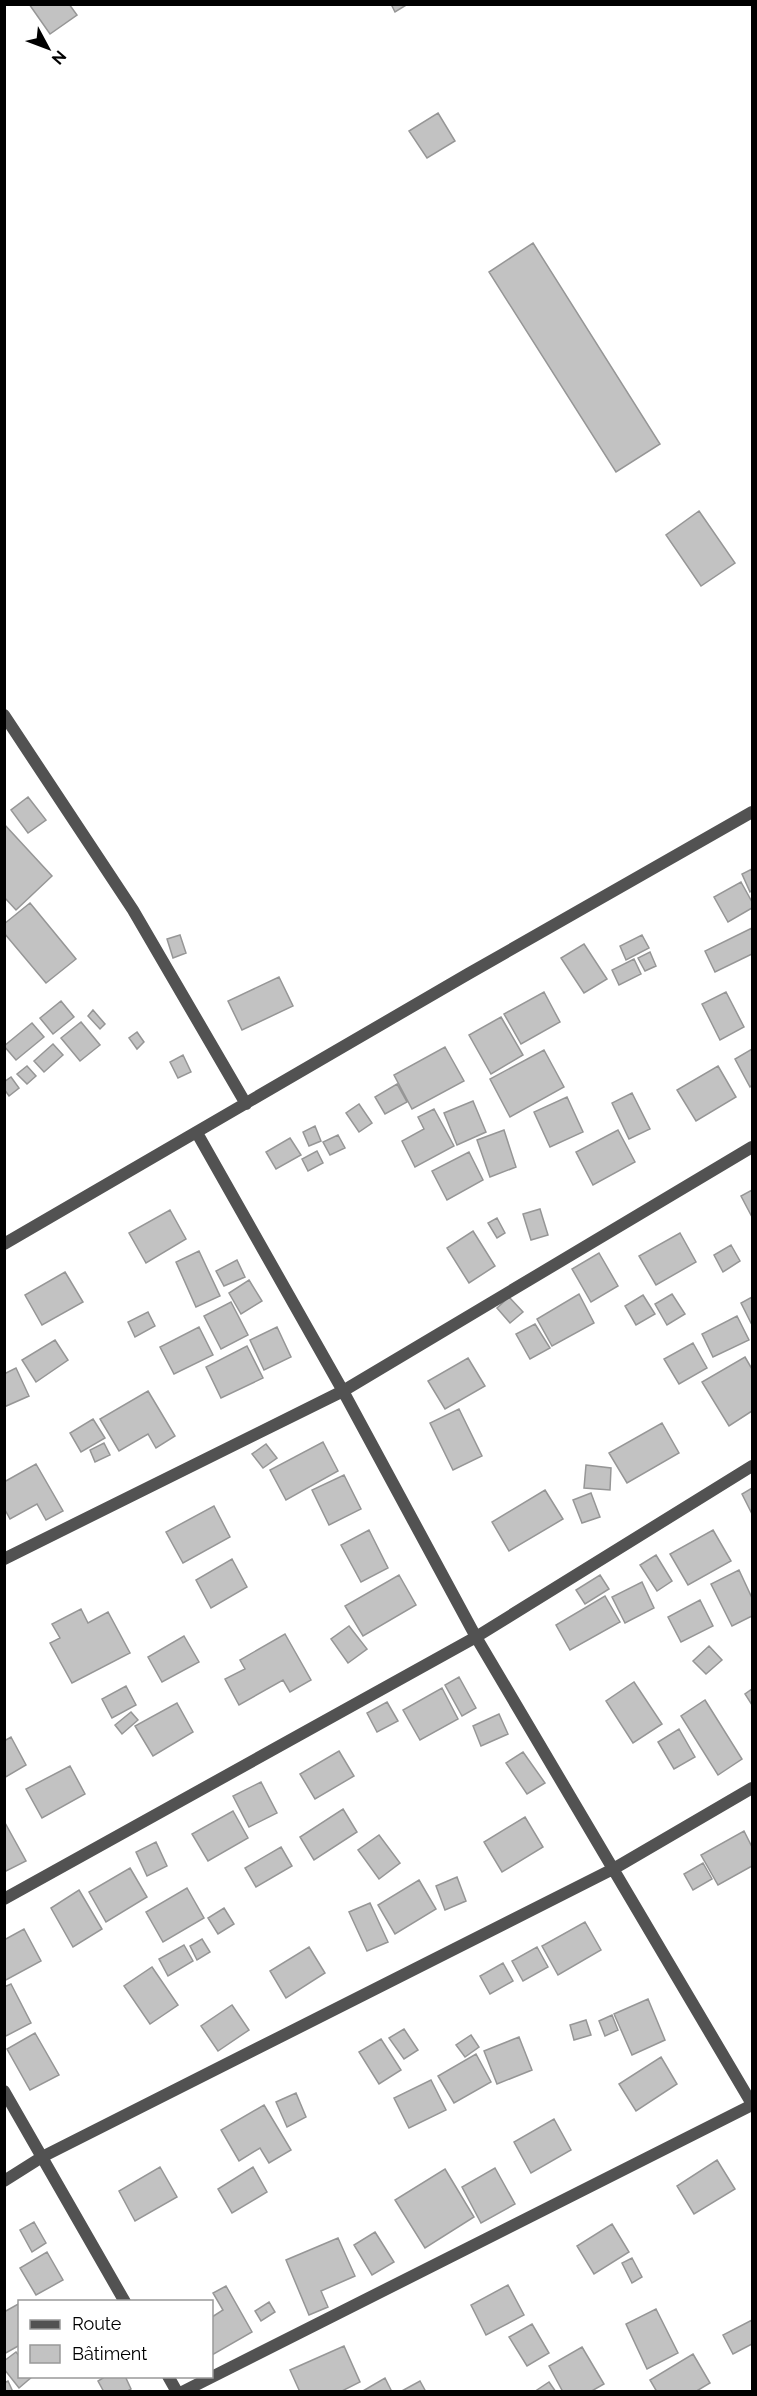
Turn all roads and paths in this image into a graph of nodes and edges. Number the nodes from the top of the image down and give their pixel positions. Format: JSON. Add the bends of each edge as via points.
{"nodes":[{"id":1,"x":4,"y":715,"type":"edge"},
{"id":2,"x":753,"y":812,"type":"edge"},
{"id":3,"x":246,"y":1104,"type":"junction"},
{"id":4,"x":197,"y":1133,"type":"junction"},
{"id":5,"x":753,"y":1147,"type":"edge"},
{"id":6,"x":4,"y":1244,"type":"edge"},
{"id":7,"x":343,"y":1391,"type":"junction"},
{"id":8,"x":753,"y":1466,"type":"edge"},
{"id":9,"x":4,"y":1559,"type":"edge"},
{"id":10,"x":477,"y":1637,"type":"junction"},
{"id":11,"x":753,"y":1788,"type":"edge"},
{"id":12,"x":615,"y":1868,"type":"junction"},
{"id":13,"x":4,"y":1899,"type":"edge"},
{"id":14,"x":4,"y":2091,"type":"edge"},
{"id":15,"x":753,"y":2104,"type":"edge"},
{"id":16,"x":42,"y":2157,"type":"junction"},
{"id":17,"x":4,"y":2181,"type":"edge"},
{"id":18,"x":124,"y":2300,"type":"edge"},
{"id":19,"x":213,"y":2375,"type":"edge"},
{"id":20,"x":169,"y":2378,"type":"edge"},
{"id":21,"x":208,"y":2378,"type":"edge"},
{"id":22,"x":177,"y":2391,"type":"edge"},
{"id":23,"x":182,"y":2391,"type":"edge"}],
"edges":[{"from":1,"to":3,"type":"street","via":[[133,910]]},
{"from":2,"to":3,"type":"street"},
{"from":3,"to":4,"type":"street"},
{"from":4,"to":6,"type":"street"},
{"from":4,"to":7,"type":"street"},
{"from":5,"to":7,"type":"street"},
{"from":7,"to":9,"type":"street"},
{"from":7,"to":10,"type":"street"},
{"from":8,"to":10,"type":"street"},
{"from":10,"to":12,"type":"street"},
{"from":10,"to":13,"type":"street"},
{"from":11,"to":12,"type":"street"},
{"from":12,"to":15,"type":"street"},
{"from":12,"to":16,"type":"street"},
{"from":14,"to":16,"type":"street"},
{"from":15,"to":19,"type":"street"},
{"from":16,"to":17,"type":"street"},
{"from":16,"to":18,"type":"street"},
{"from":20,"to":22,"type":"street"},
{"from":21,"to":23,"type":"street"}]}
